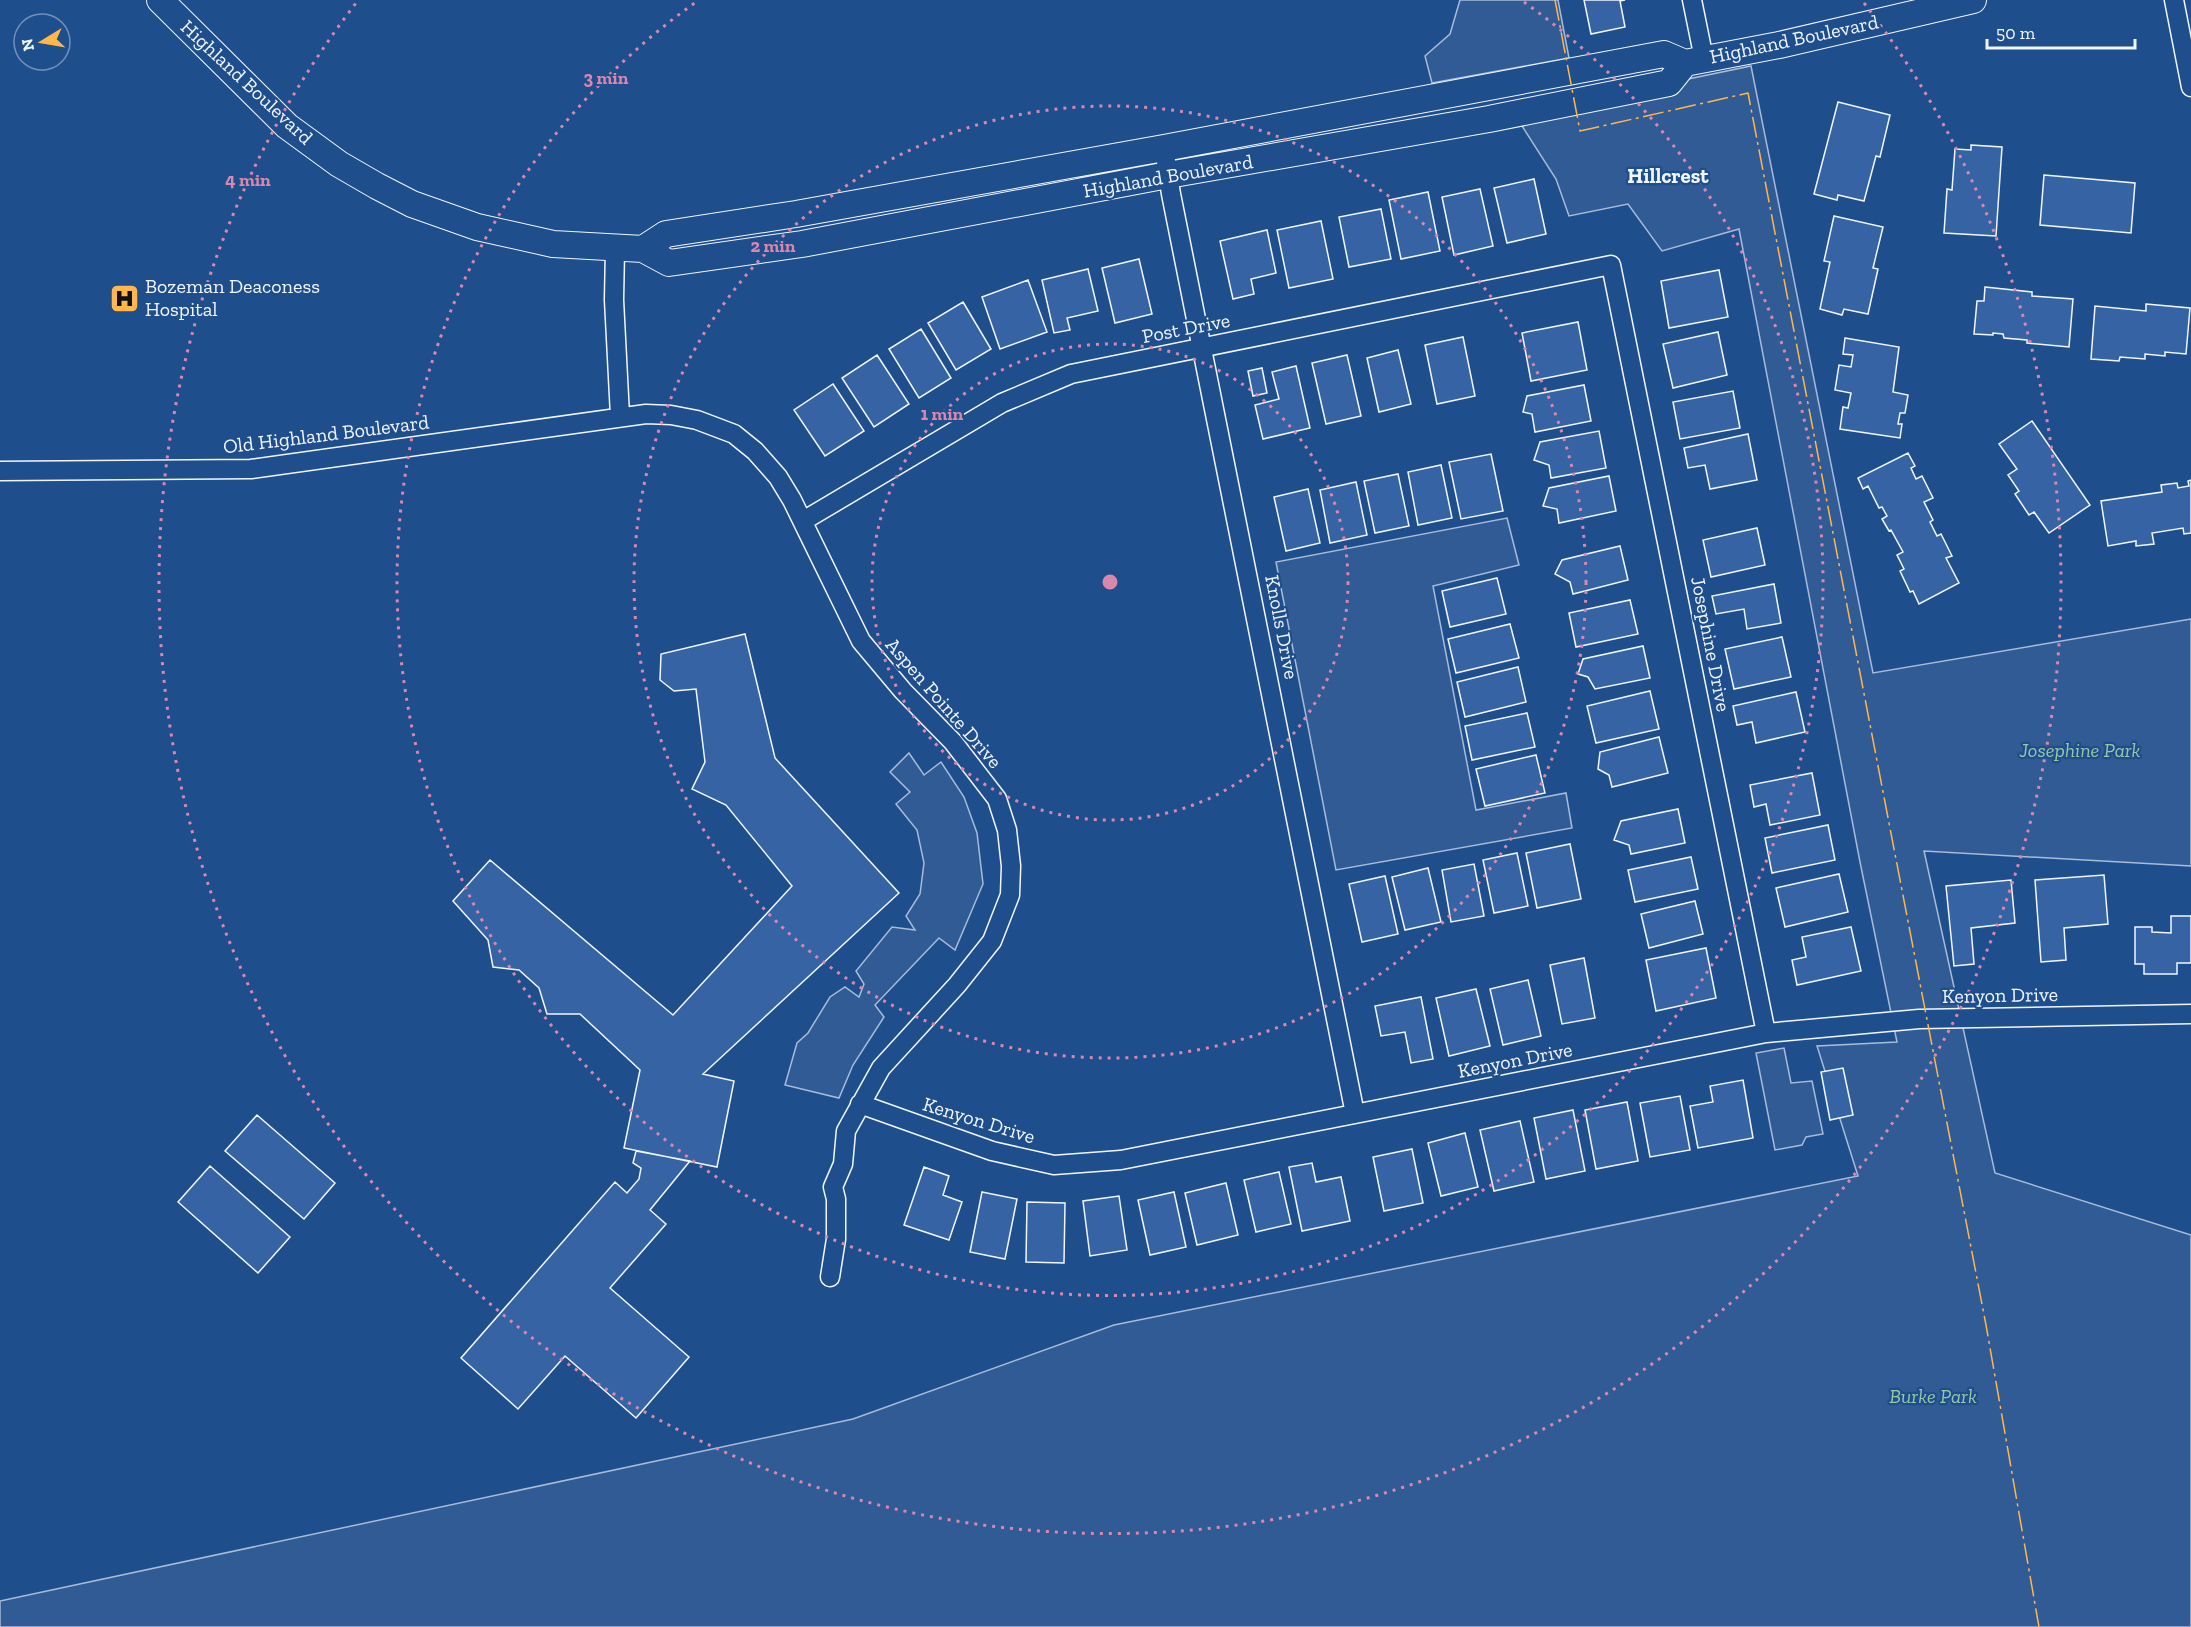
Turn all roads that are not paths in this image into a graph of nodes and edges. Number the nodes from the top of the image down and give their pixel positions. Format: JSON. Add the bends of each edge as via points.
{"nodes":[{"id":1,"x":160,"y":0,"type":"edge"},
{"id":2,"x":1692,"y":0,"type":"edge"},
{"id":3,"x":1973,"y":0,"type":"edge"},
{"id":4,"x":2174,"y":0,"type":"edge"},
{"id":5,"x":1935,"y":4,"type":"edge"},
{"id":6,"x":1694,"y":61,"type":"junction"},
{"id":7,"x":2191,"y":87,"type":"edge"},
{"id":8,"x":1164,"y":148,"type":"junction"},
{"id":9,"x":1168,"y":175,"type":"junction"},
{"id":10,"x":615,"y":249,"type":"junction"},
{"id":11,"x":643,"y":249,"type":"junction"},
{"id":12,"x":1611,"y":265,"type":"joint"},
{"id":13,"x":1203,"y":347,"type":"junction"},
{"id":14,"x":620,"y":416,"type":"junction"},
{"id":15,"x":0,"y":471,"type":"edge"},
{"id":16,"x":803,"y":521,"type":"junction"},
{"id":17,"x":2191,"y":1014,"type":"edge"},
{"id":18,"x":1766,"y":1033,"type":"junction"},
{"id":19,"x":860,"y":1104,"type":"junction"},
{"id":20,"x":1355,"y":1114,"type":"junction"},
{"id":21,"x":830,"y":1277,"type":"dead end"}],
"edges":[{"from":1,"to":10,"type":"main road","name":"Highland Boulevard","via":[[287,126],[376,186],[477,228],[553,244]]},
{"from":2,"to":6,"type":"street"},
{"from":3,"to":5,"type":"main road","name":"Highland Boulevard"},
{"from":4,"to":7,"type":"street"},
{"from":5,"to":6,"type":"main road","name":"Highland Boulevard","via":[[1779,45]]},
{"from":6,"to":8,"type":"main road","name":"Highland Boulevard","via":[[1664,54]]},
{"from":6,"to":9,"type":"main road","name":"Highland Boulevard","via":[[1669,83]]},
{"from":8,"to":9,"type":"street","name":"Knolls Drive"},
{"from":8,"to":11,"type":"main road","name":"Highland Boulevard","via":[[666,234]]},
{"from":9,"to":11,"type":"main road","name":"Highland Boulevard","via":[[802,244],[695,260],[669,263]]},
{"from":9,"to":13,"type":"street","name":"Knolls Drive"},
{"from":10,"to":11,"type":"main road","name":"Highland Boulevard"},
{"from":10,"to":14,"type":"street"},
{"from":12,"to":13,"type":"street","name":"Post Drive"},
{"from":12,"to":18,"type":"street","name":"Josephine Drive"},
{"from":13,"to":16,"type":"street","name":"Post Drive","via":[[1071,374],[1002,403]]},
{"from":13,"to":20,"type":"street","name":"Knolls Drive"},
{"from":14,"to":15,"type":"street","name":"Old Highland Boulevard","via":[[251,469]]},
{"from":14,"to":16,"type":"street","name":"Aspen Pointe Drive","via":[[671,415],[734,434],[778,477]]},
{"from":16,"to":19,"type":"street","name":"Aspen Pointe Drive","via":[[861,641],[953,742],[997,799],[1007,830],[1011,866],[1010,895],[992,940],[957,986],[881,1068]]},
{"from":17,"to":18,"type":"street","name":"Kenyon Drive","via":[[1918,1020]]},
{"from":18,"to":20,"type":"street","name":"Kenyon Drive"},
{"from":19,"to":20,"type":"street","name":"Kenyon Drive","via":[[992,1151],[1054,1165],[1121,1160]]},
{"from":19,"to":21,"type":"street","name":"Aspen Pointe Drive","via":[[846,1131],[843,1164],[833,1187],[836,1239]]}]}
